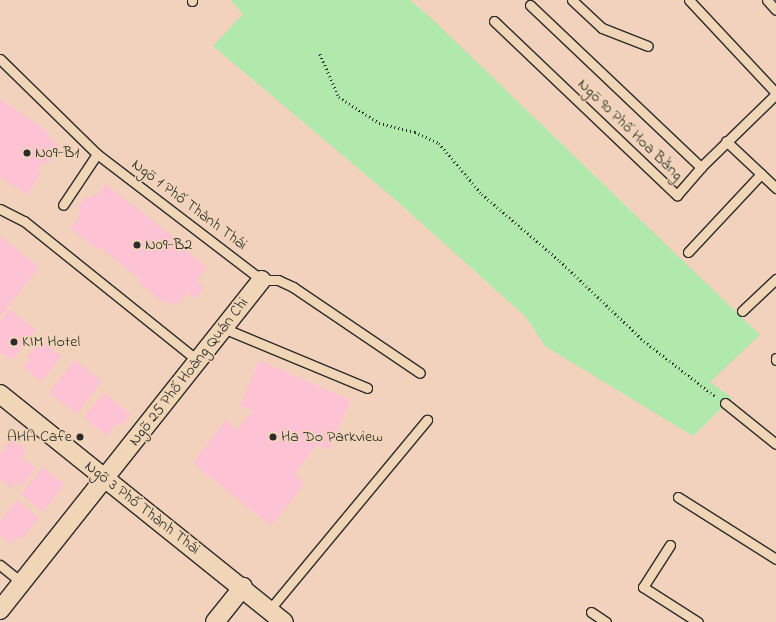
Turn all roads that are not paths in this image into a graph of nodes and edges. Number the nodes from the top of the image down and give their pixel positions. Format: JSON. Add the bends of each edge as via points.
{"nodes":[{"id":1,"x":572,"y":0,"type":"edge"},
{"id":2,"x":689,"y":0,"type":"edge"},
{"id":3,"x":767,"y":0,"type":"edge"},
{"id":4,"x":530,"y":5,"type":"dead end"},
{"id":5,"x":776,"y":10,"type":"edge"},
{"id":6,"x":494,"y":21,"type":"dead end"},
{"id":7,"x":648,"y":46,"type":"dead end"},
{"id":8,"x":0,"y":59,"type":"edge"},
{"id":9,"x":776,"y":93,"type":"edge"},
{"id":10,"x":726,"y":141,"type":"junction"},
{"id":11,"x":97,"y":154,"type":"junction"},
{"id":12,"x":701,"y":167,"type":"junction"},
{"id":13,"x":761,"y":174,"type":"junction"},
{"id":14,"x":776,"y":188,"type":"edge"},
{"id":15,"x":63,"y":205,"type":"dead end"},
{"id":16,"x":0,"y":209,"type":"edge"},
{"id":17,"x":688,"y":252,"type":"dead end"},
{"id":18,"x":776,"y":279,"type":"edge"},
{"id":19,"x":262,"y":280,"type":"junction"},
{"id":20,"x":742,"y":311,"type":"dead end"},
{"id":21,"x":223,"y":328,"type":"junction"},
{"id":22,"x":197,"y":360,"type":"junction"},
{"id":23,"x":420,"y":373,"type":"dead end"},
{"id":24,"x":367,"y":388,"type":"dead end"},
{"id":25,"x":0,"y":394,"type":"edge"},
{"id":26,"x":725,"y":403,"type":"road end"},
{"id":27,"x":427,"y":420,"type":"dead end"},
{"id":28,"x":776,"y":444,"type":"edge"},
{"id":29,"x":105,"y":478,"type":"junction"},
{"id":30,"x":678,"y":497,"type":"dead end"},
{"id":31,"x":670,"y":545,"type":"dead end"},
{"id":32,"x":776,"y":559,"type":"edge"},
{"id":33,"x":0,"y":565,"type":"edge"},
{"id":34,"x":21,"y":582,"type":"junction"},
{"id":35,"x":243,"y":587,"type":"junction"},
{"id":36,"x":270,"y":609,"type":"junction"},
{"id":37,"x":0,"y":610,"type":"edge"},
{"id":38,"x":591,"y":612,"type":"dead end"},
{"id":39,"x":215,"y":622,"type":"edge"},
{"id":40,"x":284,"y":622,"type":"edge"},
{"id":41,"x":606,"y":622,"type":"edge"},
{"id":42,"x":698,"y":622,"type":"edge"}],
"edges":[{"from":1,"to":7,"type":"lane","via":[[602,28]]},
{"from":2,"to":9,"type":"lane"},
{"from":3,"to":5,"type":"lane"},
{"from":4,"to":12,"type":"lane"},
{"from":6,"to":12,"type":"lane","name":"Ngõ 90 Phố Hoa Bằng","via":[[677,195]]},
{"from":8,"to":11,"type":"lane","name":"Ngõ 1 Phố Thành Thái"},
{"from":9,"to":10,"type":"lane","name":"Ngõ 90 Phố Hoa Bằng"},
{"from":10,"to":12,"type":"lane","name":"Ngõ 90 Phố Hoa Bằng"},
{"from":10,"to":13,"type":"lane"},
{"from":11,"to":15,"type":"lane"},
{"from":11,"to":19,"type":"lane","name":"Ngõ 1 Phố Thành Thái"},
{"from":13,"to":14,"type":"lane"},
{"from":13,"to":17,"type":"lane"},
{"from":16,"to":22,"type":"lane","via":[[24,221]]},
{"from":18,"to":20,"type":"lane"},
{"from":19,"to":21,"type":"street","name":"Ngõ 25 Phố Hoàng Quán Chi"},
{"from":19,"to":23,"type":"lane","via":[[278,280],[293,287]]},
{"from":21,"to":22,"type":"street","name":"Ngõ 25 Phố Hoàng Quán Chi"},
{"from":21,"to":24,"type":"lane"},
{"from":22,"to":29,"type":"street","name":"Ngõ 25 Phố Hoàng Quán Chi"},
{"from":25,"to":29,"type":"street","name":"Ngõ 3 Phố Thành Thái"},
{"from":26,"to":28,"type":"lane"},
{"from":27,"to":36,"type":"lane"},
{"from":29,"to":34,"type":"street","name":"Ngõ 25 Phố Hoàng Quán Chi"},
{"from":29,"to":35,"type":"street","name":"Ngõ 3 Phố Thành Thái"},
{"from":30,"to":32,"type":"lane"},
{"from":31,"to":42,"type":"lane","via":[[643,587]]},
{"from":33,"to":34,"type":"lane"},
{"from":34,"to":37,"type":"street","name":"Ngõ 25 Phố Hoàng Quán Chi"},
{"from":35,"to":36,"type":"street","name":"Ngõ 3 Phố Thành Thái"},
{"from":35,"to":39,"type":"street"},
{"from":36,"to":40,"type":"street","name":"Ngõ 3 Phố Thành Thái"},
{"from":38,"to":41,"type":"lane"}]}
